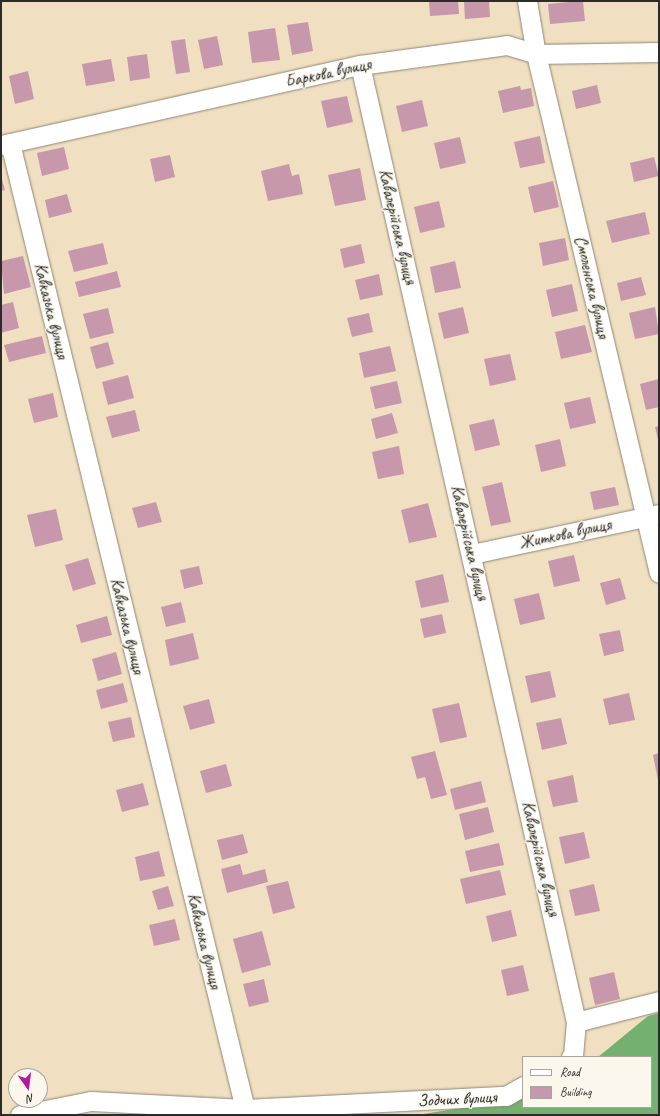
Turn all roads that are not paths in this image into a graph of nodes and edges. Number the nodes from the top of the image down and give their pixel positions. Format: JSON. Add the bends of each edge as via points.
{"nodes":[{"id":1,"x":527,"y":1,"type":"edge"},
{"id":2,"x":659,"y":52,"type":"edge"},
{"id":3,"x":536,"y":54,"type":"junction"},
{"id":4,"x":360,"y":65,"type":"junction"},
{"id":5,"x":6,"y":144,"type":"edge"},
{"id":6,"x":652,"y":516,"type":"edge"},
{"id":7,"x":472,"y":554,"type":"junction"},
{"id":8,"x":659,"y":573,"type":"edge"},
{"id":9,"x":659,"y":1001,"type":"edge"},
{"id":10,"x":576,"y":1022,"type":"junction"},
{"id":11,"x":573,"y":1056,"type":"edge"},
{"id":12,"x":522,"y":1087,"type":"edge"},
{"id":13,"x":93,"y":1108,"type":"edge"},
{"id":14,"x":244,"y":1109,"type":"junction"},
{"id":15,"x":20,"y":1115,"type":"edge"}],
"edges":[{"from":1,"to":3,"type":"street","name":"Смоленська вулиця"},
{"from":2,"to":3,"type":"street","name":"Баркова вулиця"},
{"from":3,"to":4,"type":"street","name":"Баркова вулиця","via":[[507,45]]},
{"from":3,"to":6,"type":"street","name":"Смоленська вулиця"},
{"from":4,"to":5,"type":"street","name":"Баркова вулиця"},
{"from":4,"to":7,"type":"street","name":"Кавалерійська вулиця"},
{"from":5,"to":14,"type":"street","name":"Кавказька вулиця"},
{"from":6,"to":7,"type":"street","name":"Житкова вулиця"},
{"from":6,"to":8,"type":"street","name":"Смоленська вулиця"},
{"from":7,"to":10,"type":"street","name":"Кавалерійська вулиця"},
{"from":9,"to":10,"type":"street"},
{"from":10,"to":11,"type":"street"},
{"from":12,"to":14,"type":"street","name":"Зодчих вулиця","via":[[506,1096]]},
{"from":13,"to":14,"type":"street","name":"Зодчих вулиця"},
{"from":13,"to":15,"type":"street","name":"Зодчих вулиця"}]}
